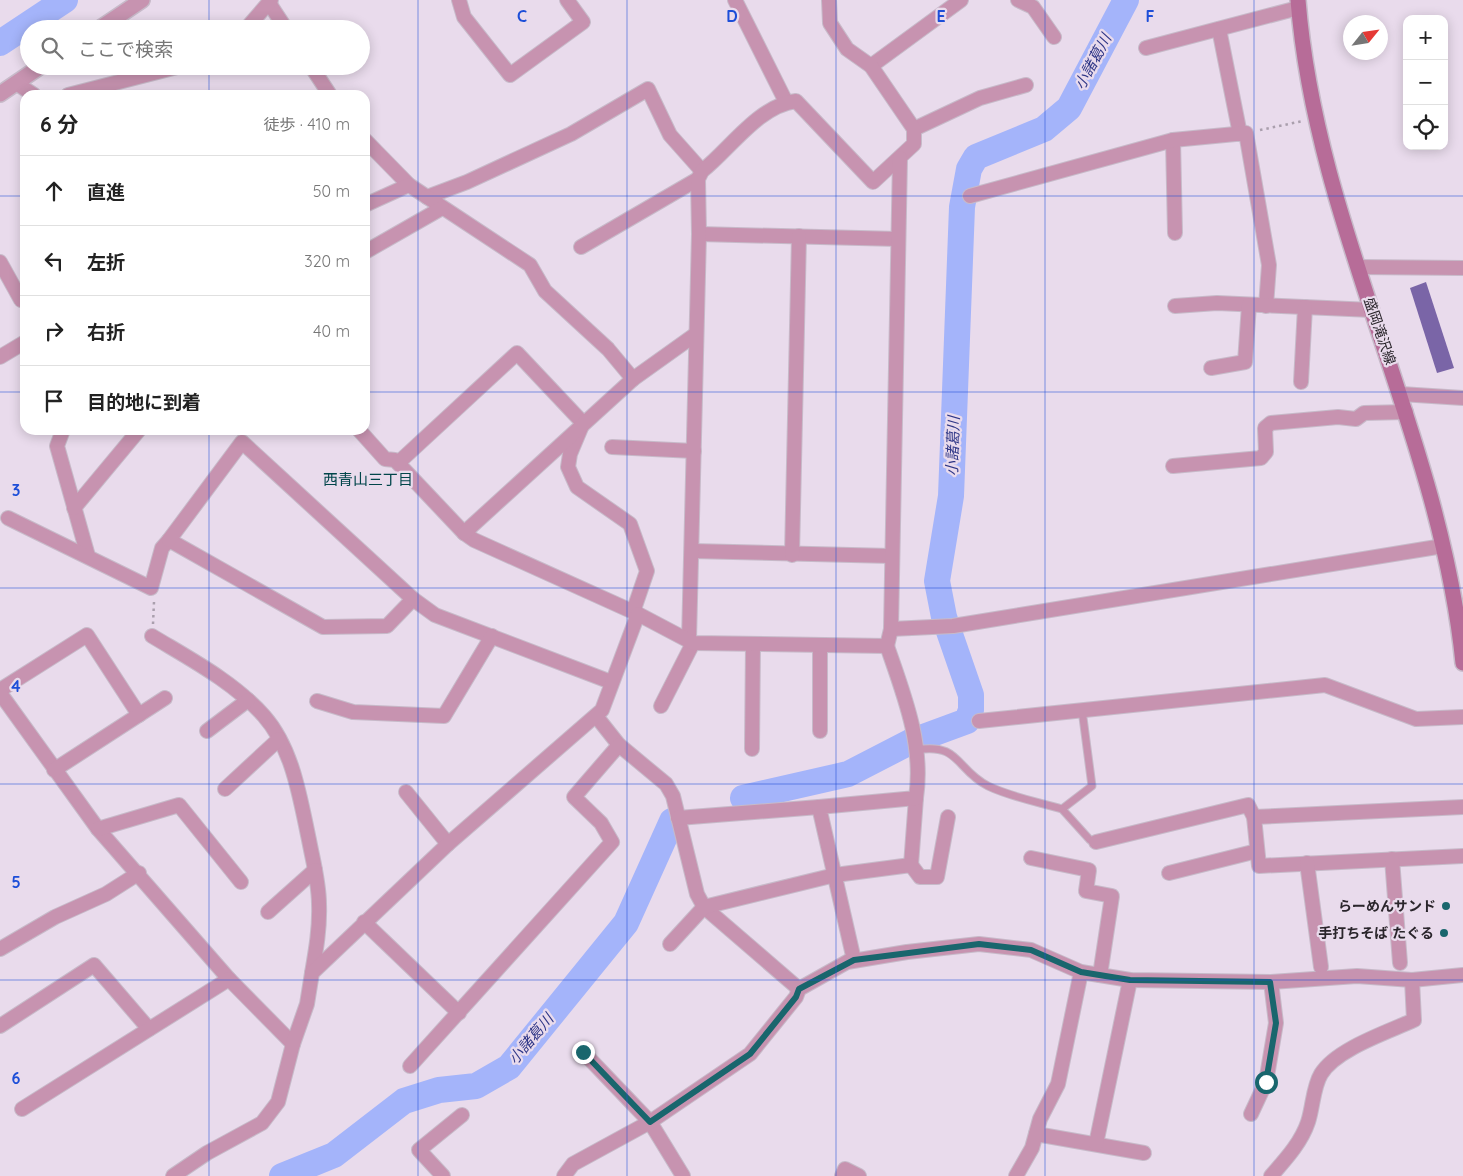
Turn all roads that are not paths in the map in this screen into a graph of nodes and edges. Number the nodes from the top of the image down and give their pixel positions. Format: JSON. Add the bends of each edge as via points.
{"nodes":[{"id":1,"x":142,"y":0,"type":"edge"},
{"id":2,"x":459,"y":0,"type":"edge"},
{"id":3,"x":568,"y":0,"type":"edge"},
{"id":4,"x":735,"y":0,"type":"edge"},
{"id":5,"x":829,"y":0,"type":"edge"},
{"id":6,"x":961,"y":0,"type":"edge"},
{"id":7,"x":1018,"y":0,"type":"edge"},
{"id":8,"x":270,"y":2,"type":"edge"},
{"id":9,"x":1298,"y":4,"type":"edge"},
{"id":10,"x":112,"y":20,"type":"edge"},
{"id":11,"x":254,"y":20,"type":"edge"},
{"id":12,"x":281,"y":20,"type":"edge"},
{"id":13,"x":1219,"y":29,"type":"junction"},
{"id":14,"x":1054,"y":37,"type":"dead end"},
{"id":15,"x":1146,"y":48,"type":"dead end"},
{"id":16,"x":870,"y":66,"type":"junction"},
{"id":17,"x":28,"y":75,"type":"edge"},
{"id":18,"x":146,"y":75,"type":"edge"},
{"id":19,"x":317,"y":75,"type":"edge"},
{"id":20,"x":16,"y":83,"type":"junction"},
{"id":21,"x":1026,"y":85,"type":"dead end"},
{"id":22,"x":26,"y":90,"type":"edge"},
{"id":23,"x":87,"y":90,"type":"edge"},
{"id":24,"x":327,"y":90,"type":"edge"},
{"id":25,"x":0,"y":94,"type":"edge"},
{"id":26,"x":786,"y":102,"type":"junction"},
{"id":27,"x":914,"y":129,"type":"junction"},
{"id":28,"x":1243,"y":133,"type":"junction"},
{"id":29,"x":1173,"y":140,"type":"junction"},
{"id":30,"x":370,"y":145,"type":"edge"},
{"id":31,"x":900,"y":158,"type":"junction"},
{"id":32,"x":700,"y":175,"type":"junction"},
{"id":33,"x":409,"y":185,"type":"junction"},
{"id":34,"x":970,"y":196,"type":"dead end"},
{"id":35,"x":427,"y":197,"type":"junction"},
{"id":36,"x":370,"y":203,"type":"edge"},
{"id":37,"x":442,"y":208,"type":"junction"},
{"id":38,"x":1175,"y":232,"type":"dead end"},
{"id":39,"x":699,"y":234,"type":"junction"},
{"id":40,"x":799,"y":236,"type":"junction"},
{"id":41,"x":898,"y":239,"type":"junction"},
{"id":42,"x":580,"y":247,"type":"dead end"},
{"id":43,"x":370,"y":249,"type":"edge"},
{"id":44,"x":0,"y":262,"type":"edge"},
{"id":45,"x":1358,"y":267,"type":"junction"},
{"id":46,"x":1463,"y":268,"type":"edge"},
{"id":47,"x":20,"y":295,"type":"edge"},
{"id":48,"x":1249,"y":305,"type":"junction"},
{"id":49,"x":1175,"y":306,"type":"dead end"},
{"id":50,"x":1266,"y":306,"type":"junction"},
{"id":51,"x":1305,"y":307,"type":"junction"},
{"id":52,"x":1372,"y":310,"type":"junction"},
{"id":53,"x":696,"y":334,"type":"junction"},
{"id":54,"x":20,"y":345,"type":"edge"},
{"id":55,"x":0,"y":357,"type":"edge"},
{"id":56,"x":1211,"y":368,"type":"dead end"},
{"id":57,"x":633,"y":379,"type":"junction"},
{"id":58,"x":1301,"y":382,"type":"dead end"},
{"id":59,"x":1401,"y":394,"type":"junction"},
{"id":60,"x":1463,"y":398,"type":"edge"},
{"id":61,"x":1406,"y":412,"type":"junction"},
{"id":62,"x":583,"y":423,"type":"junction"},
{"id":63,"x":61,"y":435,"type":"edge"},
{"id":64,"x":135,"y":435,"type":"edge"},
{"id":65,"x":363,"y":435,"type":"edge"},
{"id":66,"x":612,"y":448,"type":"dead end"},
{"id":67,"x":694,"y":451,"type":"junction"},
{"id":68,"x":398,"y":463,"type":"junction"},
{"id":69,"x":1173,"y":466,"type":"dead end"},
{"id":70,"x":74,"y":508,"type":"junction"},
{"id":71,"x":8,"y":518,"type":"dead end"},
{"id":72,"x":464,"y":533,"type":"junction"},
{"id":73,"x":168,"y":540,"type":"junction"},
{"id":74,"x":1443,"y":546,"type":"junction"},
{"id":75,"x":692,"y":551,"type":"junction"},
{"id":76,"x":792,"y":555,"type":"junction"},
{"id":77,"x":88,"y":556,"type":"junction"},
{"id":78,"x":891,"y":556,"type":"junction"},
{"id":79,"x":413,"y":599,"type":"junction"},
{"id":80,"x":636,"y":613,"type":"junction"},
{"id":81,"x":890,"y":629,"type":"junction"},
{"id":82,"x":152,"y":636,"type":"road end"},
{"id":83,"x":492,"y":636,"type":"junction"},
{"id":84,"x":691,"y":642,"type":"junction"},
{"id":85,"x":753,"y":644,"type":"junction"},
{"id":86,"x":820,"y":645,"type":"junction"},
{"id":87,"x":887,"y":646,"type":"junction"},
{"id":88,"x":1463,"y":663,"type":"edge"},
{"id":89,"x":611,"y":682,"type":"junction"},
{"id":90,"x":0,"y":692,"type":"edge"},
{"id":91,"x":165,"y":698,"type":"dead end"},
{"id":92,"x":248,"y":700,"type":"junction"},
{"id":93,"x":316,"y":701,"type":"dead end"},
{"id":94,"x":661,"y":706,"type":"dead end"},
{"id":95,"x":1082,"y":710,"type":"junction"},
{"id":96,"x":139,"y":715,"type":"junction"},
{"id":97,"x":596,"y":716,"type":"junction"},
{"id":98,"x":1463,"y":717,"type":"edge"},
{"id":99,"x":978,"y":721,"type":"dead end"},
{"id":100,"x":207,"y":731,"type":"dead end"},
{"id":101,"x":820,"y":731,"type":"dead end"},
{"id":102,"x":279,"y":739,"type":"junction"},
{"id":103,"x":619,"y":745,"type":"junction"},
{"id":104,"x":916,"y":745,"type":"junction"},
{"id":105,"x":752,"y":749,"type":"dead end"},
{"id":106,"x":54,"y":770,"type":"junction"},
{"id":107,"x":225,"y":789,"type":"dead end"},
{"id":108,"x":406,"y":792,"type":"dead end"},
{"id":109,"x":916,"y":798,"type":"junction"},
{"id":110,"x":819,"y":807,"type":"junction"},
{"id":111,"x":1463,"y":807,"type":"edge"},
{"id":112,"x":1062,"y":809,"type":"junction"},
{"id":113,"x":948,"y":817,"type":"dead end"},
{"id":114,"x":1254,"y":817,"type":"junction"},
{"id":115,"x":678,"y":818,"type":"junction"},
{"id":116,"x":98,"y":830,"type":"junction"},
{"id":117,"x":1096,"y":842,"type":"joint"},
{"id":118,"x":448,"y":844,"type":"junction"},
{"id":119,"x":1257,"y":851,"type":"junction"},
{"id":120,"x":1463,"y":856,"type":"edge"},
{"id":121,"x":1030,"y":858,"type":"dead end"},
{"id":122,"x":1392,"y":859,"type":"junction"},
{"id":123,"x":1307,"y":863,"type":"junction"},
{"id":124,"x":911,"y":865,"type":"junction"},
{"id":125,"x":315,"y":870,"type":"junction"},
{"id":126,"x":139,"y":873,"type":"junction"},
{"id":127,"x":1169,"y":873,"type":"dead end"},
{"id":128,"x":835,"y":875,"type":"junction"},
{"id":129,"x":241,"y":882,"type":"dead end"},
{"id":130,"x":704,"y":907,"type":"junction"},
{"id":131,"x":268,"y":912,"type":"dead end"},
{"id":132,"x":364,"y":922,"type":"junction"},
{"id":133,"x":670,"y":944,"type":"dead end"},
{"id":134,"x":0,"y":949,"type":"edge"},
{"id":135,"x":854,"y":960,"type":"junction"},
{"id":136,"x":1400,"y":963,"type":"dead end"},
{"id":137,"x":1321,"y":967,"type":"dead end"},
{"id":138,"x":1081,"y":972,"type":"junction"},
{"id":139,"x":312,"y":973,"type":"junction"},
{"id":140,"x":1100,"y":975,"type":"junction"},
{"id":141,"x":1463,"y":975,"type":"edge"},
{"id":142,"x":229,"y":979,"type":"junction"},
{"id":143,"x":1130,"y":980,"type":"junction"},
{"id":144,"x":1412,"y":980,"type":"junction"},
{"id":145,"x":1270,"y":982,"type":"junction"},
{"id":146,"x":799,"y":989,"type":"junction"},
{"id":147,"x":459,"y":1013,"type":"junction"},
{"id":148,"x":0,"y":1026,"type":"edge"},
{"id":149,"x":149,"y":1029,"type":"junction"},
{"id":150,"x":293,"y":1044,"type":"junction"},
{"id":151,"x":583,"y":1052,"type":"dead end"},
{"id":152,"x":410,"y":1066,"type":"dead end"},
{"id":153,"x":22,"y":1109,"type":"dead end"},
{"id":154,"x":462,"y":1114,"type":"dead end"},
{"id":155,"x":1251,"y":1114,"type":"dead end"},
{"id":156,"x":650,"y":1122,"type":"junction"},
{"id":157,"x":1036,"y":1134,"type":"junction"},
{"id":158,"x":1096,"y":1144,"type":"junction"},
{"id":159,"x":1144,"y":1153,"type":"dead end"},
{"id":160,"x":173,"y":1176,"type":"edge"},
{"id":161,"x":443,"y":1176,"type":"edge"},
{"id":162,"x":564,"y":1176,"type":"edge"},
{"id":163,"x":683,"y":1176,"type":"edge"},
{"id":164,"x":842,"y":1176,"type":"edge"},
{"id":165,"x":860,"y":1176,"type":"edge"},
{"id":166,"x":1016,"y":1176,"type":"edge"},
{"id":167,"x":1271,"y":1176,"type":"edge"}],
"edges":[{"from":1,"to":10,"type":"street"},
{"from":2,"to":3,"type":"street","via":[[464,17],[510,75],[583,22]]},
{"from":4,"to":26,"type":"street"},
{"from":5,"to":16,"type":"street","via":[[830,23],[847,49]]},
{"from":6,"to":16,"type":"street"},
{"from":7,"to":14,"type":"street","via":[[1033,7]]},
{"from":8,"to":11,"type":"street"},
{"from":8,"to":12,"type":"street"},
{"from":9,"to":13,"type":"street"},
{"from":9,"to":45,"type":"main road","name":"盛岡滝沢線","via":[[1305,68],[1315,118]]},
{"from":13,"to":15,"type":"street"},
{"from":13,"to":28,"type":"street"},
{"from":16,"to":27,"type":"street"},
{"from":17,"to":20,"type":"street"},
{"from":18,"to":23,"type":"street"},
{"from":19,"to":24,"type":"street"},
{"from":20,"to":22,"type":"street"},
{"from":20,"to":25,"type":"street"},
{"from":21,"to":27,"type":"street","via":[[980,98]]},
{"from":26,"to":31,"type":"street","via":[[796,100],[874,182]]},
{"from":26,"to":32,"type":"street","via":[[756,121]]},
{"from":27,"to":31,"type":"street","via":[[914,144]]},
{"from":28,"to":29,"type":"street"},
{"from":28,"to":50,"type":"street","via":[[1269,265]]},
{"from":29,"to":34,"type":"street"},
{"from":29,"to":38,"type":"street"},
{"from":30,"to":33,"type":"street"},
{"from":31,"to":41,"type":"street"},
{"from":32,"to":35,"type":"street","via":[[670,135],[648,90],[571,134]]},
{"from":32,"to":39,"type":"street"},
{"from":32,"to":42,"type":"street"},
{"from":33,"to":35,"type":"street"},
{"from":33,"to":36,"type":"street"},
{"from":35,"to":37,"type":"street"},
{"from":37,"to":43,"type":"street"},
{"from":37,"to":57,"type":"street","via":[[530,265],[545,290],[608,349]]},
{"from":39,"to":40,"type":"street"},
{"from":39,"to":53,"type":"street"},
{"from":40,"to":41,"type":"street"},
{"from":40,"to":76,"type":"street"},
{"from":41,"to":78,"type":"street"},
{"from":44,"to":47,"type":"street"},
{"from":45,"to":46,"type":"street"},
{"from":45,"to":52,"type":"main road","name":"盛岡滝沢線"},
{"from":48,"to":49,"type":"street"},
{"from":48,"to":50,"type":"street"},
{"from":48,"to":56,"type":"street","via":[[1245,362]]},
{"from":50,"to":51,"type":"street"},
{"from":51,"to":52,"type":"street"},
{"from":51,"to":58,"type":"street"},
{"from":52,"to":59,"type":"main road","name":"盛岡滝沢線"},
{"from":53,"to":57,"type":"street"},
{"from":53,"to":67,"type":"street"},
{"from":54,"to":55,"type":"street"},
{"from":57,"to":62,"type":"street"},
{"from":59,"to":60,"type":"street"},
{"from":59,"to":61,"type":"main road","name":"盛岡滝沢線"},
{"from":61,"to":69,"type":"street","via":[[1364,413],[1356,419],[1338,417],[1271,423],[1265,428],[1266,452],[1261,458]]},
{"from":61,"to":74,"type":"main road","name":"盛岡滝沢線"},
{"from":62,"to":68,"type":"street","via":[[517,353]]},
{"from":62,"to":72,"type":"street"},
{"from":62,"to":80,"type":"street","via":[[568,467],[577,487],[630,524],[647,570]]},
{"from":63,"to":70,"type":"street","via":[[58,446]]},
{"from":64,"to":70,"type":"street"},
{"from":65,"to":68,"type":"street","via":[[385,459]]},
{"from":66,"to":67,"type":"street"},
{"from":67,"to":75,"type":"street"},
{"from":68,"to":72,"type":"street"},
{"from":70,"to":77,"type":"street"},
{"from":71,"to":77,"type":"street"},
{"from":72,"to":80,"type":"street"},
{"from":73,"to":77,"type":"street","via":[[162,548],[151,588]]},
{"from":73,"to":79,"type":"street","via":[[323,627],[387,626]]},
{"from":73,"to":79,"type":"street","via":[[242,442]]},
{"from":74,"to":81,"type":"street","via":[[946,627]]},
{"from":74,"to":88,"type":"main road","name":"盛岡滝沢線"},
{"from":75,"to":76,"type":"street"},
{"from":75,"to":84,"type":"street"},
{"from":76,"to":78,"type":"street"},
{"from":78,"to":81,"type":"street"},
{"from":79,"to":83,"type":"street","via":[[435,615]]},
{"from":80,"to":84,"type":"street"},
{"from":80,"to":89,"type":"street"},
{"from":81,"to":87,"type":"street"},
{"from":82,"to":92,"type":"street"},
{"from":83,"to":89,"type":"street"},
{"from":83,"to":93,"type":"street","via":[[444,716],[353,712]]},
{"from":84,"to":85,"type":"street"},
{"from":84,"to":94,"type":"street"},
{"from":85,"to":86,"type":"street"},
{"from":85,"to":105,"type":"street"},
{"from":86,"to":87,"type":"street"},
{"from":86,"to":101,"type":"street"},
{"from":87,"to":104,"type":"street","via":[[912,720]]},
{"from":89,"to":97,"type":"street","via":[[602,710]]},
{"from":90,"to":96,"type":"street","via":[[87,635]]},
{"from":90,"to":106,"type":"street"},
{"from":91,"to":96,"type":"street"},
{"from":92,"to":100,"type":"street"},
{"from":92,"to":102,"type":"street","via":[[265,717]]},
{"from":95,"to":98,"type":"street","via":[[1325,686],[1416,719]]},
{"from":95,"to":99,"type":"street"},
{"from":95,"to":112,"type":"lane","via":[[1092,786]]},
{"from":96,"to":106,"type":"street"},
{"from":97,"to":103,"type":"street"},
{"from":97,"to":118,"type":"street"},
{"from":102,"to":107,"type":"street"},
{"from":102,"to":125,"type":"street","via":[[299,793]]},
{"from":103,"to":115,"type":"street","via":[[666,784]]},
{"from":103,"to":147,"type":"street","via":[[574,796],[601,823],[612,842]]},
{"from":104,"to":109,"type":"street"},
{"from":104,"to":112,"type":"lane","via":[[946,750],[974,778],[987,786]]},
{"from":106,"to":116,"type":"street"},
{"from":108,"to":118,"type":"street"},
{"from":109,"to":110,"type":"street"},
{"from":109,"to":124,"type":"street"},
{"from":110,"to":115,"type":"street"},
{"from":110,"to":128,"type":"street"},
{"from":111,"to":114,"type":"street"},
{"from":112,"to":117,"type":"lane","via":[[1090,840]]},
{"from":113,"to":124,"type":"street","via":[[937,876],[920,877]]},
{"from":114,"to":117,"type":"street","via":[[1248,805]]},
{"from":114,"to":119,"type":"street"},
{"from":115,"to":130,"type":"street","via":[[697,894]]},
{"from":116,"to":126,"type":"street"},
{"from":116,"to":129,"type":"street","via":[[179,805]]},
{"from":118,"to":132,"type":"street"},
{"from":119,"to":123,"type":"street","via":[[1259,866]]},
{"from":119,"to":127,"type":"street"},
{"from":120,"to":122,"type":"street"},
{"from":121,"to":140,"type":"street","via":[[1089,870],[1086,891],[1112,896]]},
{"from":122,"to":123,"type":"street"},
{"from":122,"to":136,"type":"street"},
{"from":123,"to":137,"type":"street"},
{"from":124,"to":128,"type":"street"},
{"from":125,"to":131,"type":"street"},
{"from":125,"to":139,"type":"street","via":[[319,903]]},
{"from":126,"to":134,"type":"street","via":[[106,894],[55,917]]},
{"from":126,"to":142,"type":"street"},
{"from":128,"to":130,"type":"street"},
{"from":128,"to":135,"type":"street"},
{"from":130,"to":133,"type":"street"},
{"from":130,"to":146,"type":"street"},
{"from":132,"to":139,"type":"street"},
{"from":132,"to":147,"type":"street"},
{"from":135,"to":138,"type":"street","via":[[979,944],[1031,950]]},
{"from":135,"to":146,"type":"street"},
{"from":138,"to":140,"type":"street"},
{"from":138,"to":157,"type":"street","via":[[1058,1084]]},
{"from":139,"to":150,"type":"street","via":[[307,1004]]},
{"from":140,"to":143,"type":"street"},
{"from":141,"to":144,"type":"street"},
{"from":142,"to":149,"type":"street"},
{"from":142,"to":150,"type":"street"},
{"from":143,"to":145,"type":"street"},
{"from":143,"to":158,"type":"street"},
{"from":144,"to":145,"type":"street","via":[[1357,976]]},
{"from":144,"to":167,"type":"street","via":[[1414,1020],[1357,1046],[1331,1062],[1320,1075],[1308,1124],[1292,1151]]},
{"from":145,"to":155,"type":"street","via":[[1276,1023],[1266,1082]]},
{"from":146,"to":156,"type":"street","via":[[792,1003],[750,1054]]},
{"from":147,"to":152,"type":"street"},
{"from":148,"to":149,"type":"street","via":[[94,964]]},
{"from":149,"to":153,"type":"street"},
{"from":150,"to":160,"type":"street","via":[[278,1102],[262,1123]]},
{"from":151,"to":156,"type":"street"},
{"from":154,"to":161,"type":"street","via":[[419,1150]]},
{"from":156,"to":162,"type":"street","via":[[573,1164]]},
{"from":156,"to":163,"type":"street"},
{"from":157,"to":158,"type":"street"},
{"from":157,"to":166,"type":"street"},
{"from":158,"to":159,"type":"street"},
{"from":164,"to":165,"type":"street","via":[[846,1169]]}]}
